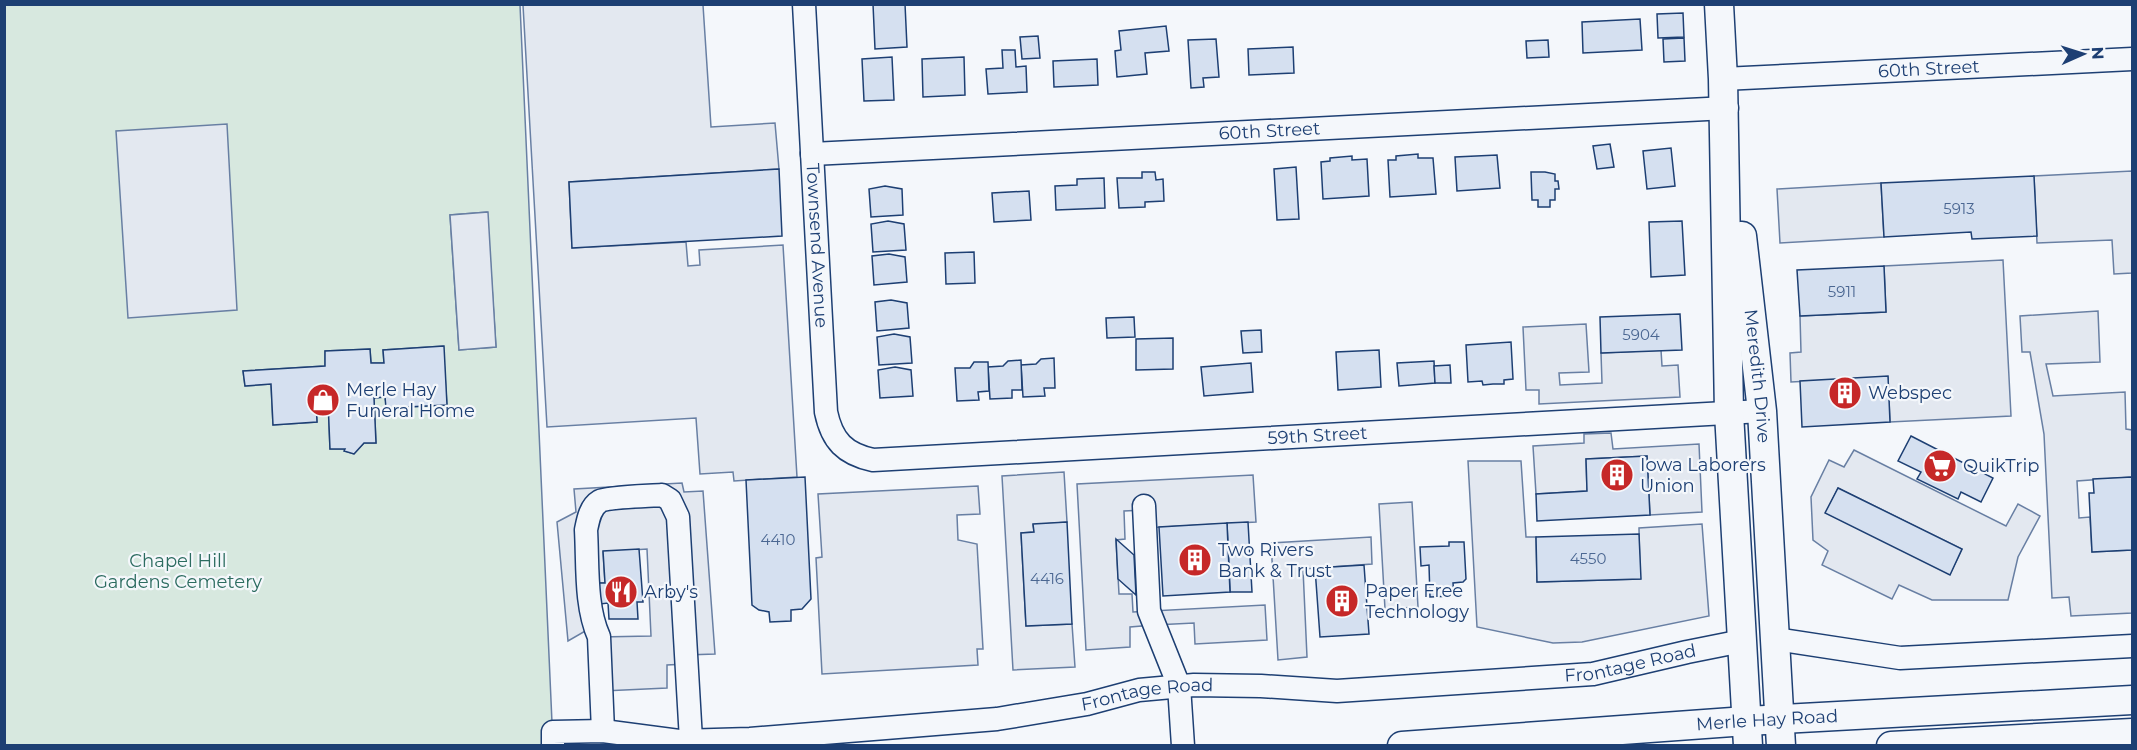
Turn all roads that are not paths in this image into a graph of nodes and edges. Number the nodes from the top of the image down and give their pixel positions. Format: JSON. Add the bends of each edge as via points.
{"nodes":[{"id":1,"x":804,"y":4,"type":"edge"},
{"id":2,"x":1719,"y":4,"type":"edge"},
{"id":3,"x":2133,"y":59,"type":"edge"},
{"id":4,"x":1723,"y":79,"type":"junction"},
{"id":5,"x":1725,"y":108,"type":"junction"},
{"id":6,"x":812,"y":154,"type":"junction"},
{"id":7,"x":1762,"y":411,"type":"junction"},
{"id":8,"x":1729,"y":412,"type":"junction"},
{"id":9,"x":873,"y":460,"type":"joint"},
{"id":10,"x":1143,"y":506,"type":"dead end"},
{"id":11,"x":1775,"y":639,"type":"junction"},
{"id":12,"x":1742,"y":641,"type":"junction"},
{"id":13,"x":2133,"y":646,"type":"edge"},
{"id":14,"x":1179,"y":686,"type":"junction"},
{"id":15,"x":2133,"y":700,"type":"edge"},
{"id":16,"x":603,"y":731,"type":"junction"},
{"id":17,"x":1780,"y":732,"type":"edge"},
{"id":18,"x":1747,"y":733,"type":"edge"},
{"id":19,"x":2133,"y":733,"type":"edge"},
{"id":20,"x":553,"y":739,"type":"edge"},
{"id":21,"x":691,"y":740,"type":"junction"},
{"id":22,"x":1183,"y":746,"type":"edge"},
{"id":23,"x":1402,"y":746,"type":"edge"},
{"id":24,"x":1891,"y":746,"type":"edge"}],
"edges":[{"from":1,"to":6,"type":"street","name":"Townsend Avenue"},
{"from":2,"to":4,"type":"main road","name":"Meredith Drive"},
{"from":3,"to":4,"type":"street","name":"60th Street"},
{"from":4,"to":5,"type":"main road","name":"Meredith Drive"},
{"from":5,"to":6,"type":"street","name":"60th Street"},
{"from":5,"to":7,"type":"main road","name":"Meredith Drive"},
{"from":5,"to":8,"type":"main road","name":"Meredith Drive"},
{"from":6,"to":9,"type":"street","name":"Townsend Avenue","via":[[826,412],[841,446],[858,457]]},
{"from":7,"to":8,"type":"street","name":"59th Street"},
{"from":7,"to":11,"type":"main road","name":"Meredith Drive"},
{"from":8,"to":9,"type":"street","name":"59th Street"},
{"from":8,"to":12,"type":"main road","name":"Meredith Drive"},
{"from":10,"to":14,"type":"street","via":[[1149,611]]},
{"from":11,"to":13,"type":"street","via":[[1900,658]]},
{"from":11,"to":17,"type":"main road","name":"Meredith Drive"},
{"from":12,"to":14,"type":"street","name":"Frontage Road","via":[[1593,674],[1337,692],[1261,686]]},
{"from":12,"to":18,"type":"main road","name":"Meredith Drive"},
{"from":14,"to":21,"type":"street","name":"Frontage Road","via":[[1139,690],[1087,704],[997,719],[750,739]]},
{"from":14,"to":22,"type":"street"},
{"from":15,"to":17,"type":"main road","name":"Merle Hay Road"},
{"from":16,"to":20,"type":"street","name":"Frontage Road"},
{"from":16,"to":21,"type":"street","name":"Frontage Road"},
{"from":16,"to":21,"type":"street","via":[[599,637],[590,604],[588,519],[602,500],[662,495],[670,500],[678,517]]},
{"from":17,"to":18,"type":"main road","name":"Merle Hay Road"},
{"from":18,"to":23,"type":"main road","name":"Merle Hay Road"},
{"from":19,"to":24,"type":"main road"}]}
